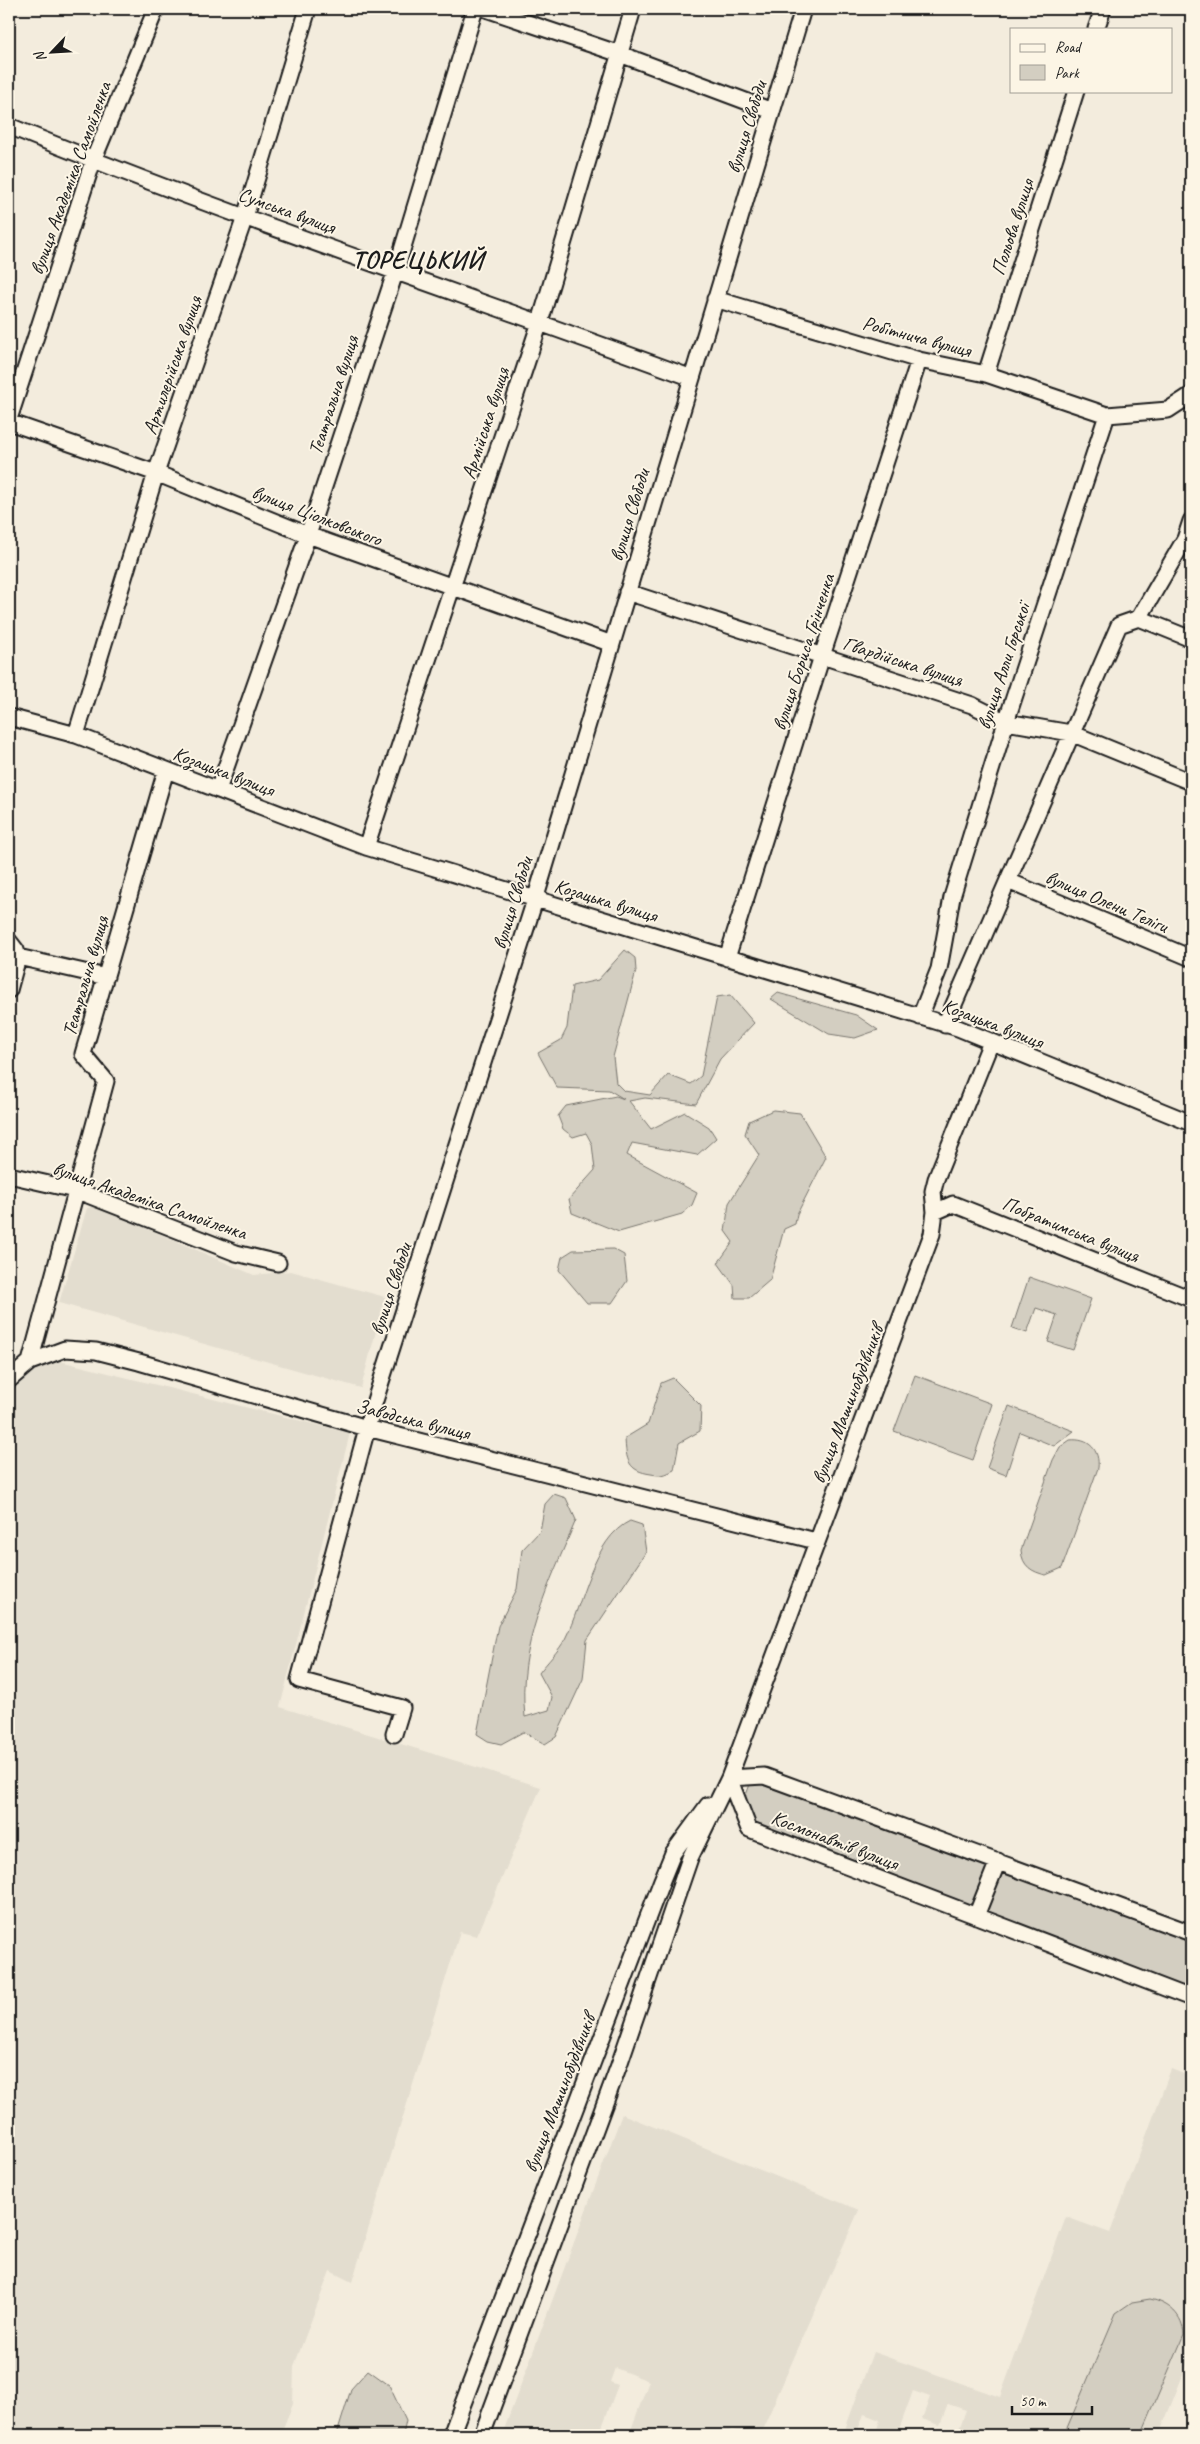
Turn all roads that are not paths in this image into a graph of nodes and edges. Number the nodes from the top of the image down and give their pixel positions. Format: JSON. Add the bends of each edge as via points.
{"nodes":[{"id":1,"x":156,"y":9,"type":"edge"},
{"id":2,"x":308,"y":9,"type":"edge"},
{"id":3,"x":476,"y":9,"type":"edge"},
{"id":4,"x":486,"y":9,"type":"edge"},
{"id":5,"x":633,"y":9,"type":"edge"},
{"id":6,"x":803,"y":9,"type":"edge"},
{"id":7,"x":1103,"y":9,"type":"edge"},
{"id":8,"x":1096,"y":28,"type":"edge"},
{"id":9,"x":620,"y":54,"type":"junction"},
{"id":10,"x":1076,"y":92,"type":"edge"},
{"id":11,"x":772,"y":111,"type":"junction"},
{"id":12,"x":10,"y":129,"type":"edge"},
{"id":13,"x":93,"y":161,"type":"junction"},
{"id":14,"x":245,"y":217,"type":"junction"},
{"id":15,"x":396,"y":270,"type":"junction"},
{"id":16,"x":715,"y":299,"type":"junction"},
{"id":17,"x":540,"y":322,"type":"junction"},
{"id":18,"x":919,"y":360,"type":"junction"},
{"id":19,"x":986,"y":374,"type":"junction"},
{"id":20,"x":692,"y":378,"type":"junction"},
{"id":21,"x":1191,"y":395,"type":"edge"},
{"id":22,"x":1107,"y":415,"type":"junction"},
{"id":23,"x":9,"y":421,"type":"edge"},
{"id":24,"x":156,"y":473,"type":"junction"},
{"id":25,"x":1191,"y":522,"type":"edge"},
{"id":26,"x":308,"y":535,"type":"junction"},
{"id":27,"x":452,"y":587,"type":"junction"},
{"id":28,"x":627,"y":592,"type":"junction"},
{"id":29,"x":1139,"y":618,"type":"junction"},
{"id":30,"x":1191,"y":639,"type":"edge"},
{"id":31,"x":612,"y":644,"type":"junction"},
{"id":32,"x":822,"y":656,"type":"junction"},
{"id":33,"x":9,"y":717,"type":"edge"},
{"id":34,"x":1006,"y":722,"type":"junction"},
{"id":35,"x":1071,"y":733,"type":"junction"},
{"id":36,"x":76,"y":735,"type":"junction"},
{"id":37,"x":166,"y":770,"type":"junction"},
{"id":38,"x":1191,"y":782,"type":"edge"},
{"id":39,"x":218,"y":790,"type":"junction"},
{"id":40,"x":366,"y":847,"type":"junction"},
{"id":41,"x":1008,"y":881,"type":"junction"},
{"id":42,"x":535,"y":900,"type":"junction"},
{"id":43,"x":9,"y":941,"type":"edge"},
{"id":44,"x":18,"y":957,"type":"junction"},
{"id":45,"x":728,"y":958,"type":"junction"},
{"id":46,"x":1191,"y":958,"type":"edge"},
{"id":47,"x":106,"y":977,"type":"junction"},
{"id":48,"x":9,"y":990,"type":"edge"},
{"id":49,"x":920,"y":1017,"type":"junction"},
{"id":50,"x":945,"y":1024,"type":"junction"},
{"id":51,"x":991,"y":1042,"type":"junction"},
{"id":52,"x":1191,"y":1123,"type":"edge"},
{"id":53,"x":9,"y":1175,"type":"edge"},
{"id":54,"x":75,"y":1190,"type":"junction"},
{"id":55,"x":935,"y":1212,"type":"junction"},
{"id":56,"x":278,"y":1263,"type":"dead end"},
{"id":57,"x":1191,"y":1299,"type":"edge"},
{"id":58,"x":30,"y":1362,"type":"junction"},
{"id":59,"x":9,"y":1380,"type":"edge"},
{"id":60,"x":367,"y":1428,"type":"junction"},
{"id":61,"x":816,"y":1541,"type":"junction"},
{"id":62,"x":394,"y":1734,"type":"dead end"},
{"id":63,"x":729,"y":1778,"type":"junction"},
{"id":64,"x":998,"y":1861,"type":"junction"},
{"id":65,"x":976,"y":1916,"type":"junction"},
{"id":66,"x":1191,"y":1933,"type":"edge"},
{"id":67,"x":1191,"y":1998,"type":"edge"},
{"id":68,"x":451,"y":2435,"type":"edge"},
{"id":69,"x":482,"y":2435,"type":"edge"}],
"edges":[{"from":1,"to":13,"type":"street","name":"вулиця Академіка Самойленка"},
{"from":2,"to":14,"type":"street","name":"Артилерійська вулиця"},
{"from":3,"to":15,"type":"street","name":"Театральна вулиця"},
{"from":4,"to":9,"type":"street"},
{"from":5,"to":9,"type":"street","name":"Армійська вулиця"},
{"from":6,"to":11,"type":"street","name":"вулиця Свободи"},
{"from":7,"to":8,"type":"street"},
{"from":9,"to":11,"type":"street"},
{"from":9,"to":17,"type":"street","name":"Армійська вулиця"},
{"from":10,"to":19,"type":"street","name":"Польова вулиця"},
{"from":11,"to":16,"type":"street","name":"вулиця Свободи"},
{"from":12,"to":13,"type":"street","name":"Сумська вулиця"},
{"from":13,"to":14,"type":"street","name":"Сумська вулиця"},
{"from":13,"to":23,"type":"street","name":"вулиця Академіка Самойленка"},
{"from":14,"to":15,"type":"street","name":"Сумська вулиця"},
{"from":14,"to":24,"type":"street","name":"Артилерійська вулиця"},
{"from":15,"to":17,"type":"street","name":"Сумська вулиця"},
{"from":15,"to":26,"type":"street","name":"Театральна вулиця"},
{"from":16,"to":18,"type":"street","name":"Робітнича вулиця"},
{"from":16,"to":20,"type":"street","name":"вулиця Свободи"},
{"from":17,"to":20,"type":"street","name":"Сумська вулиця"},
{"from":17,"to":27,"type":"street","name":"Армійська вулиця"},
{"from":18,"to":19,"type":"street","name":"Робітнича вулиця"},
{"from":18,"to":32,"type":"street","name":"вулиця Бориса Грінченка"},
{"from":19,"to":22,"type":"street","name":"Робітнича вулиця"},
{"from":20,"to":28,"type":"street","name":"вулиця Свободи"},
{"from":21,"to":22,"type":"street","via":[[1168,410]]},
{"from":22,"to":34,"type":"street","name":"вулиця Алли Горської"},
{"from":23,"to":24,"type":"street","name":"вулиця Ціолковського"},
{"from":24,"to":26,"type":"street","name":"вулиця Ціолковського"},
{"from":24,"to":36,"type":"street","name":"Артилерійська вулиця"},
{"from":25,"to":29,"type":"street","via":[[1185,539]]},
{"from":26,"to":27,"type":"street","name":"вулиця Ціолковського"},
{"from":26,"to":39,"type":"street","name":"Театральна вулиця"},
{"from":27,"to":31,"type":"street","name":"вулиця Ціолковського"},
{"from":27,"to":40,"type":"street","name":"Армійська вулиця"},
{"from":28,"to":31,"type":"street","name":"вулиця Свободи"},
{"from":28,"to":32,"type":"street","name":"Гвардійська вулиця"},
{"from":29,"to":30,"type":"street"},
{"from":29,"to":35,"type":"street","via":[[1119,625]]},
{"from":31,"to":42,"type":"street","name":"вулиця Свободи"},
{"from":32,"to":34,"type":"street","name":"Гвардійська вулиця","via":[[972,705]]},
{"from":32,"to":45,"type":"street","name":"вулиця Бориса Грінченка"},
{"from":33,"to":36,"type":"street","name":"Козацька вулиця"},
{"from":34,"to":35,"type":"street","name":"Гвардійська вулиця"},
{"from":34,"to":49,"type":"street","name":"вулиця Алли Горської","via":[[952,897],[939,969]]},
{"from":35,"to":38,"type":"street","name":"Гвардійська вулиця"},
{"from":35,"to":41,"type":"street"},
{"from":36,"to":37,"type":"street","name":"Козацька вулиця"},
{"from":37,"to":39,"type":"street","name":"Козацька вулиця"},
{"from":37,"to":47,"type":"street","name":"Театральна вулиця"},
{"from":39,"to":40,"type":"street","name":"Козацька вулиця"},
{"from":40,"to":42,"type":"street","name":"Козацька вулиця"},
{"from":41,"to":46,"type":"street","name":"вулиця Олени Теліги"},
{"from":41,"to":50,"type":"street"},
{"from":42,"to":45,"type":"street","name":"Козацька вулиця"},
{"from":42,"to":60,"type":"street","name":"вулиця Свободи"},
{"from":43,"to":44,"type":"street"},
{"from":44,"to":47,"type":"street"},
{"from":44,"to":48,"type":"street"},
{"from":45,"to":49,"type":"street","name":"Козацька вулиця"},
{"from":47,"to":54,"type":"street","name":"Театральна вулиця","via":[[83,1054],[106,1081]]},
{"from":49,"to":50,"type":"street","name":"Козацька вулиця"},
{"from":50,"to":51,"type":"street","name":"Козацька вулиця"},
{"from":51,"to":52,"type":"street","name":"Козацька вулиця"},
{"from":51,"to":55,"type":"street","name":"вулиця Машинобудівників","via":[[932,1191]]},
{"from":53,"to":54,"type":"street","name":"вулиця Академіка Самойленка"},
{"from":54,"to":56,"type":"street","name":"вулиця Академіка Самойленка","via":[[236,1253]]},
{"from":54,"to":58,"type":"street","name":"Театральна вулиця"},
{"from":55,"to":57,"type":"street","name":"Побратимська вулиця","via":[[953,1204]]},
{"from":55,"to":61,"type":"street","name":"вулиця Машинобудівників","via":[[932,1234]]},
{"from":58,"to":59,"type":"street","name":"Заводська вулиця"},
{"from":58,"to":60,"type":"street","name":"Заводська вулиця","via":[[65,1349],[96,1351]]},
{"from":60,"to":61,"type":"street","name":"Заводська вулиця"},
{"from":60,"to":62,"type":"street","name":"вулиця Свободи","via":[[299,1680],[402,1708]]},
{"from":61,"to":63,"type":"street","name":"вулиця Машинобудівників"},
{"from":63,"to":64,"type":"street","name":"Космонавтів вулиця","via":[[764,1776]]},
{"from":63,"to":65,"type":"street","name":"Космонавтів вулиця","via":[[749,1829]]},
{"from":63,"to":68,"type":"street","name":"вулиця Машинобудівників","via":[[673,1853]]},
{"from":63,"to":69,"type":"street","name":"вулиця Машинобудівників","via":[[690,1858],[619,2065]]},
{"from":64,"to":65,"type":"street"},
{"from":64,"to":66,"type":"street","name":"Космонавтів вулиця"},
{"from":65,"to":67,"type":"street","name":"Космонавтів вулиця"}]}
